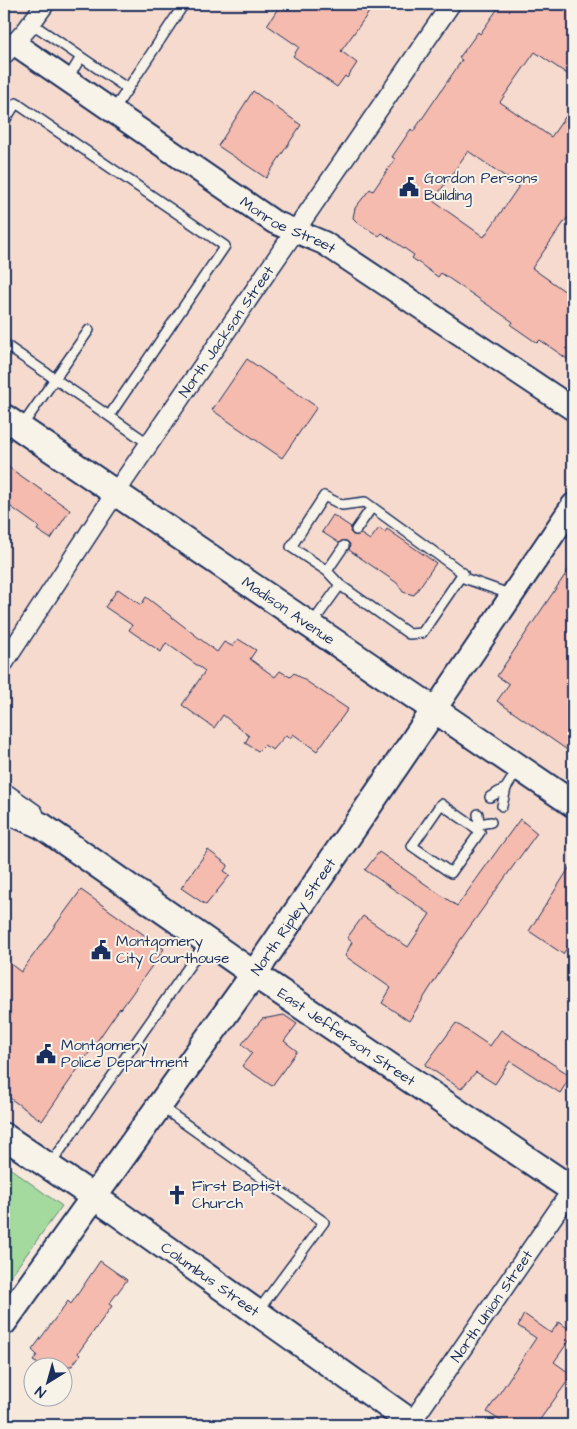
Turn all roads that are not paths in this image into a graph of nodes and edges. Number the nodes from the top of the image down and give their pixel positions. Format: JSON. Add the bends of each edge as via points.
{"nodes":[{"id":1,"x":45,"y":4,"type":"edge"},
{"id":2,"x":184,"y":4,"type":"edge"},
{"id":3,"x":451,"y":4,"type":"edge"},
{"id":4,"x":31,"y":23,"type":"junction"},
{"id":5,"x":7,"y":45,"type":"edge"},
{"id":6,"x":82,"y":58,"type":"junction"},
{"id":7,"x":67,"y":80,"type":"junction"},
{"id":8,"x":128,"y":89,"type":"junction"},
{"id":9,"x":113,"y":111,"type":"junction"},
{"id":10,"x":4,"y":122,"type":"edge"},
{"id":11,"x":297,"y":230,"type":"junction"},
{"id":12,"x":89,"y":330,"type":"dead end"},
{"id":13,"x":4,"y":344,"type":"edge"},
{"id":14,"x":55,"y":379,"type":"junction"},
{"id":15,"x":573,"y":409,"type":"edge"},
{"id":16,"x":109,"y":416,"type":"junction"},
{"id":17,"x":12,"y":423,"type":"edge"},
{"id":18,"x":149,"y":444,"type":"junction"},
{"id":19,"x":116,"y":492,"type":"junction"},
{"id":20,"x":573,"y":505,"type":"edge"},
{"id":21,"x":372,"y":507,"type":"junction"},
{"id":22,"x":356,"y":530,"type":"dead end"},
{"id":23,"x":344,"y":546,"type":"dead end"},
{"id":24,"x":326,"y":571,"type":"junction"},
{"id":25,"x":461,"y":577,"type":"junction"},
{"id":26,"x":340,"y":584,"type":"junction"},
{"id":27,"x":512,"y":595,"type":"junction"},
{"id":28,"x":311,"y":625,"type":"junction"},
{"id":29,"x":4,"y":663,"type":"edge"},
{"id":30,"x":435,"y":710,"type":"junction"},
{"id":31,"x":519,"y":767,"type":"junction"},
{"id":32,"x":506,"y":788,"type":"junction"},
{"id":33,"x":4,"y":792,"type":"edge"},
{"id":34,"x":490,"y":796,"type":"dead end"},
{"id":35,"x":573,"y":804,"type":"edge"},
{"id":36,"x":502,"y":806,"type":"dead end"},
{"id":37,"x":4,"y":810,"type":"edge"},
{"id":38,"x":478,"y":814,"type":"dead end"},
{"id":39,"x":491,"y":822,"type":"dead end"},
{"id":40,"x":477,"y":826,"type":"junction"},
{"id":41,"x":90,"y":857,"type":"junction"},
{"id":42,"x":208,"y":940,"type":"junction"},
{"id":43,"x":254,"y":974,"type":"junction"},
{"id":44,"x":160,"y":1106,"type":"junction"},
{"id":45,"x":4,"y":1136,"type":"edge"},
{"id":46,"x":48,"y":1168,"type":"junction"},
{"id":47,"x":573,"y":1189,"type":"edge"},
{"id":48,"x":94,"y":1198,"type":"junction"},
{"id":49,"x":257,"y":1312,"type":"junction"},
{"id":50,"x":4,"y":1322,"type":"edge"},
{"id":51,"x":411,"y":1425,"type":"edge"}],
"edges":[{"from":1,"to":4,"type":"street"},
{"from":2,"to":8,"type":"lane"},
{"from":3,"to":11,"type":"street","name":"North Jackson Street"},
{"from":4,"to":5,"type":"street"},
{"from":4,"to":6,"type":"lane"},
{"from":5,"to":7,"type":"street","name":"Monroe Street"},
{"from":6,"to":7,"type":"lane"},
{"from":6,"to":8,"type":"lane"},
{"from":7,"to":9,"type":"street","name":"Monroe Street"},
{"from":8,"to":9,"type":"lane"},
{"from":9,"to":11,"type":"street","name":"Monroe Street","via":[[274,222]]},
{"from":10,"to":16,"type":"lane","via":[[16,104],[225,246]]},
{"from":11,"to":15,"type":"street","name":"Monroe Street","via":[[324,243]]},
{"from":11,"to":18,"type":"street","name":"North Jackson Street"},
{"from":12,"to":14,"type":"lane"},
{"from":13,"to":14,"type":"lane"},
{"from":14,"to":16,"type":"lane"},
{"from":14,"to":17,"type":"lane"},
{"from":16,"to":18,"type":"lane"},
{"from":17,"to":19,"type":"main road","name":"Madison Avenue"},
{"from":18,"to":19,"type":"street","name":"North Jackson Street"},
{"from":19,"to":28,"type":"main road","name":"Madison Avenue"},
{"from":19,"to":29,"type":"street","name":"North Jackson Street"},
{"from":20,"to":27,"type":"street","name":"North Ripley Street"},
{"from":21,"to":22,"type":"lane"},
{"from":21,"to":24,"type":"lane","via":[[365,502],[342,506],[324,496],[291,547]]},
{"from":21,"to":25,"type":"lane","via":[[463,573]]},
{"from":23,"to":24,"type":"lane"},
{"from":24,"to":26,"type":"lane"},
{"from":25,"to":26,"type":"lane","via":[[422,633],[409,634]]},
{"from":25,"to":27,"type":"lane"},
{"from":26,"to":28,"type":"lane"},
{"from":27,"to":30,"type":"street","name":"North Ripley Street"},
{"from":28,"to":30,"type":"main road","name":"Madison Avenue"},
{"from":30,"to":31,"type":"main road","name":"Madison Avenue"},
{"from":30,"to":43,"type":"main road","name":"North Ripley Street"},
{"from":31,"to":32,"type":"lane"},
{"from":31,"to":35,"type":"main road","name":"Madison Avenue"},
{"from":32,"to":34,"type":"lane"},
{"from":32,"to":36,"type":"lane"},
{"from":33,"to":41,"type":"street","name":"East Jefferson Street"},
{"from":37,"to":41,"type":"main road","via":[[42,826]]},
{"from":38,"to":40,"type":"lane"},
{"from":39,"to":40,"type":"lane"},
{"from":40,"to":40,"type":"lane","via":[[441,804],[412,846],[451,874],[480,832]]},
{"from":41,"to":42,"type":"main road","name":"East Jefferson Street"},
{"from":42,"to":43,"type":"main road","name":"East Jefferson Street"},
{"from":42,"to":46,"type":"lane"},
{"from":43,"to":44,"type":"main road","name":"North Ripley Street"},
{"from":43,"to":47,"type":"main road","name":"East Jefferson Street"},
{"from":44,"to":48,"type":"main road","name":"North Ripley Street"},
{"from":44,"to":49,"type":"lane","via":[[324,1222]]},
{"from":45,"to":46,"type":"main road","name":"Columbus Street"},
{"from":46,"to":48,"type":"main road","name":"Columbus Street"},
{"from":47,"to":51,"type":"street","name":"North Union Street"},
{"from":48,"to":49,"type":"main road","name":"Columbus Street"},
{"from":48,"to":50,"type":"main road","name":"North Ripley Street"},
{"from":49,"to":51,"type":"main road","name":"Columbus Street"}]}
